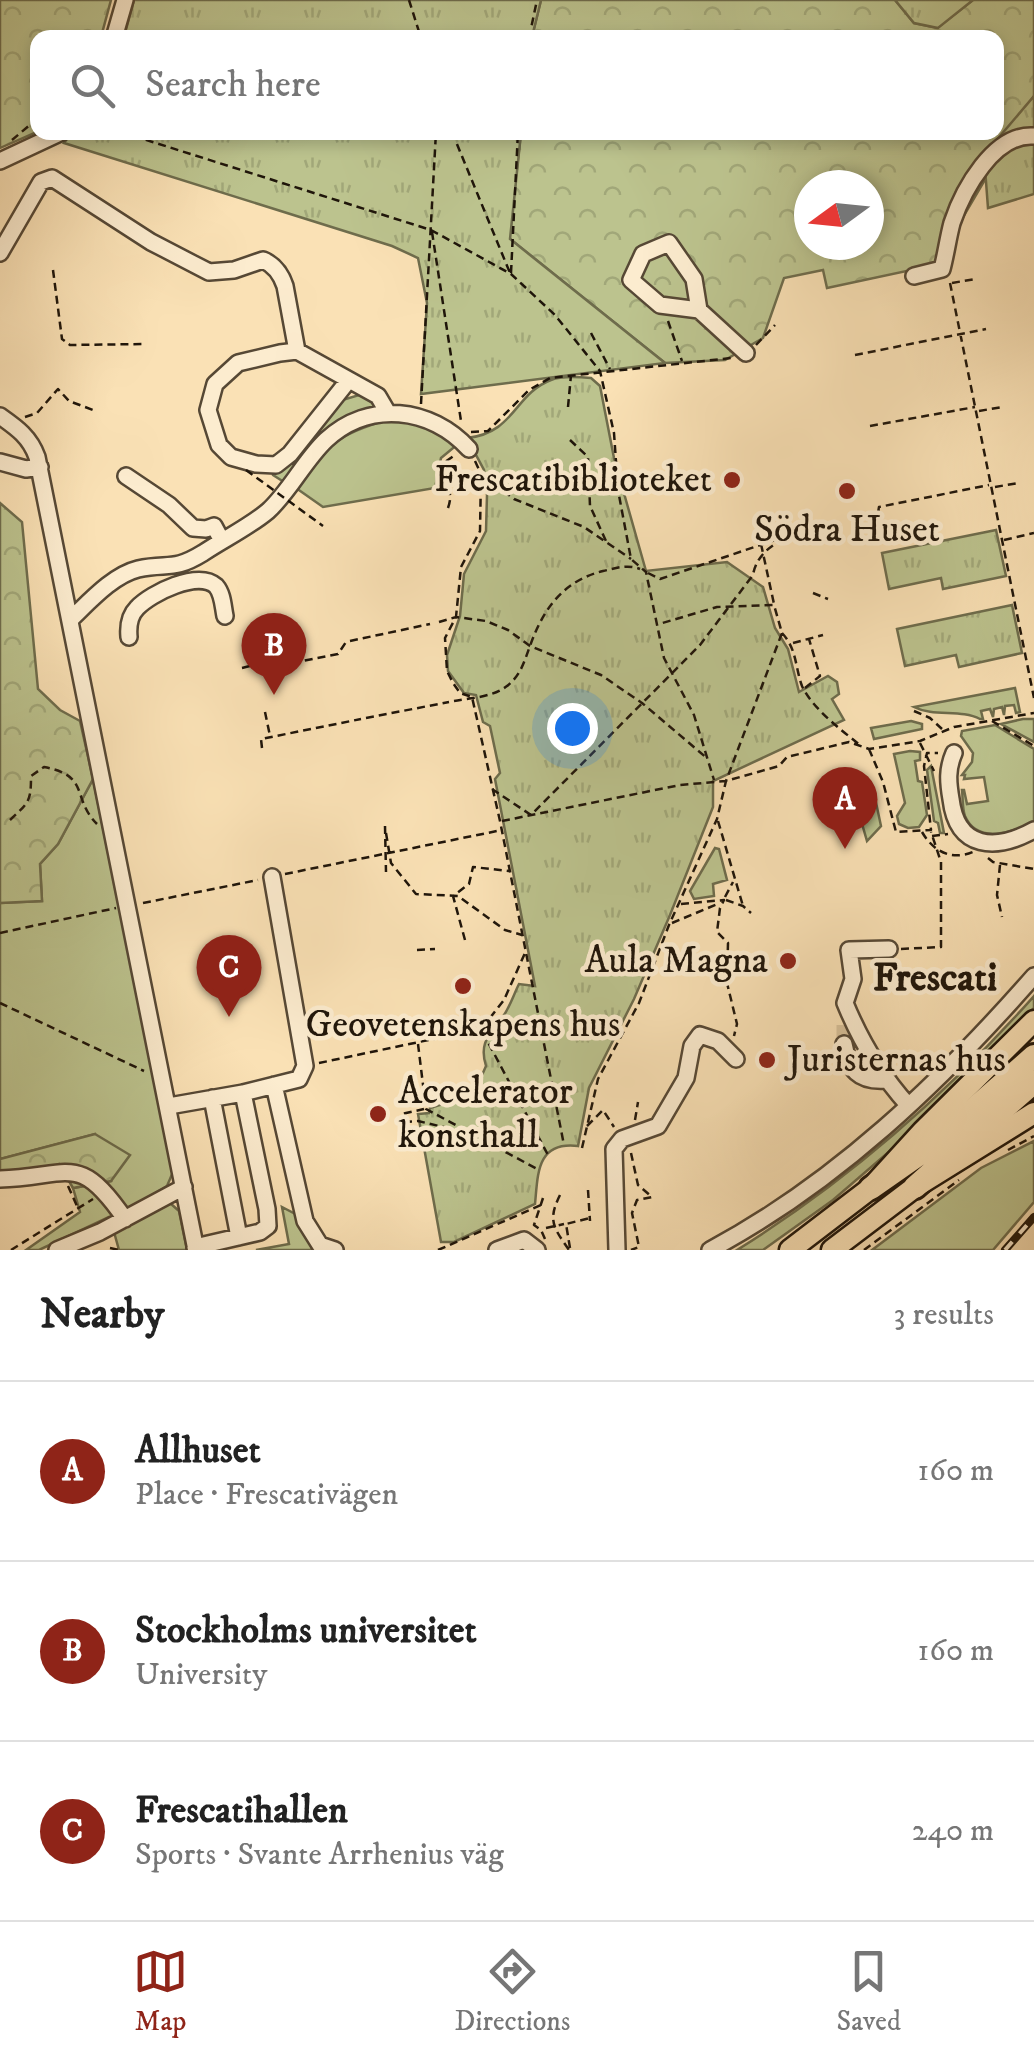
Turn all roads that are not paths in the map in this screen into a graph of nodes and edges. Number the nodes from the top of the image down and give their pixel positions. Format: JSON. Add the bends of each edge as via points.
{"nodes":[{"id":1,"x":125,"y":0,"type":"edge"},
{"id":2,"x":116,"y":30,"type":"edge"},
{"id":3,"x":1034,"y":136,"type":"edge"},
{"id":4,"x":45,"y":140,"type":"edge"},
{"id":5,"x":0,"y":161,"type":"edge"},
{"id":6,"x":0,"y":253,"type":"edge"},
{"id":7,"x":914,"y":276,"type":"dead end"},
{"id":8,"x":699,"y":310,"type":"junction"},
{"id":9,"x":297,"y":351,"type":"junction"},
{"id":10,"x":746,"y":353,"type":"road end"},
{"id":11,"x":348,"y":381,"type":"junction"},
{"id":12,"x":388,"y":414,"type":"junction"},
{"id":13,"x":5,"y":419,"type":"edge"},
{"id":14,"x":469,"y":449,"type":"road end"},
{"id":15,"x":0,"y":462,"type":"edge"},
{"id":16,"x":40,"y":467,"type":"junction"},
{"id":17,"x":126,"y":476,"type":"dead end"},
{"id":18,"x":218,"y":527,"type":"junction"},
{"id":19,"x":183,"y":566,"type":"junction"},
{"id":20,"x":190,"y":582,"type":"junction"},
{"id":21,"x":225,"y":616,"type":"dead end"},
{"id":22,"x":71,"y":619,"type":"junction"},
{"id":23,"x":129,"y":637,"type":"dead end"},
{"id":24,"x":954,"y":752,"type":"road end"},
{"id":25,"x":1034,"y":830,"type":"edge"},
{"id":26,"x":272,"y":877,"type":"road end"},
{"id":27,"x":889,"y":949,"type":"road end"},
{"id":28,"x":1034,"y":976,"type":"edge"},
{"id":29,"x":1034,"y":1020,"type":"edge"},
{"id":30,"x":844,"y":1044,"type":"tunnel mouth"},
{"id":31,"x":733,"y":1055,"type":"road end"},
{"id":32,"x":1034,"y":1056,"type":"edge"},
{"id":33,"x":886,"y":1080,"type":"junction"},
{"id":34,"x":1034,"y":1082,"type":"edge"},
{"id":35,"x":274,"y":1085,"type":"junction"},
{"id":36,"x":243,"y":1092,"type":"junction"},
{"id":37,"x":212,"y":1098,"type":"junction"},
{"id":38,"x":908,"y":1105,"type":"junction"},
{"id":39,"x":168,"y":1106,"type":"junction"},
{"id":40,"x":1034,"y":1113,"type":"edge"},
{"id":41,"x":0,"y":1179,"type":"edge"},
{"id":42,"x":184,"y":1187,"type":"junction"},
{"id":43,"x":915,"y":1187,"type":"junction"},
{"id":44,"x":871,"y":1188,"type":"junction"},
{"id":45,"x":125,"y":1218,"type":"junction"},
{"id":46,"x":239,"y":1237,"type":"junction"},
{"id":47,"x":495,"y":1245,"type":"edge"},
{"id":48,"x":195,"y":1248,"type":"edge"},
{"id":49,"x":57,"y":1250,"type":"edge"},
{"id":50,"x":335,"y":1250,"type":"edge"},
{"id":51,"x":537,"y":1250,"type":"edge"},
{"id":52,"x":618,"y":1250,"type":"edge"},
{"id":53,"x":710,"y":1250,"type":"edge"},
{"id":54,"x":790,"y":1250,"type":"edge"},
{"id":55,"x":832,"y":1250,"type":"edge"}],
"edges":[{"from":1,"to":2,"type":"street"},
{"from":3,"to":7,"type":"street","via":[[1003,145],[985,164],[953,222],[942,269]]},
{"from":4,"to":5,"type":"street"},
{"from":6,"to":9,"type":"street","via":[[41,182],[52,178],[209,272],[269,262],[282,276]]},
{"from":8,"to":8,"type":"street","via":[[694,280],[668,243],[644,254],[631,280],[660,305]]},
{"from":8,"to":10,"type":"street"},
{"from":9,"to":11,"type":"street"},
{"from":9,"to":11,"type":"street","via":[[238,364],[215,384],[208,410],[219,446],[230,457],[276,464]]},
{"from":11,"to":12,"type":"street","via":[[378,396]]},
{"from":12,"to":14,"type":"street","via":[[420,415],[455,433]]},
{"from":12,"to":18,"type":"street","via":[[340,429],[267,511]]},
{"from":13,"to":16,"type":"street","via":[[32,444]]},
{"from":15,"to":16,"type":"street"},
{"from":16,"to":22,"type":"street"},
{"from":17,"to":18,"type":"street","via":[[193,528]]},
{"from":18,"to":19,"type":"street"},
{"from":19,"to":20,"type":"street"},
{"from":19,"to":22,"type":"street","via":[[136,569]]},
{"from":20,"to":21,"type":"street","via":[[214,584]]},
{"from":20,"to":23,"type":"street","via":[[136,608]]},
{"from":22,"to":39,"type":"street"},
{"from":24,"to":25,"type":"street","via":[[948,775],[962,830],[983,850]]},
{"from":26,"to":35,"type":"street","via":[[305,1066],[299,1080]]},
{"from":27,"to":33,"type":"street","via":[[849,950],[854,979],[845,1003]]},
{"from":28,"to":38,"type":"street"},
{"from":29,"to":44,"type":"main road"},
{"from":30,"to":33,"type":"street","via":[[857,1076]]},
{"from":31,"to":52,"type":"street","via":[[700,1035],[686,1078],[658,1126],[614,1149]]},
{"from":32,"to":44,"type":"highway","via":[[934,1144]]},
{"from":33,"to":38,"type":"street"},
{"from":34,"to":43,"type":"highway"},
{"from":35,"to":36,"type":"street"},
{"from":35,"to":50,"type":"street","via":[[304,1220],[320,1245]]},
{"from":36,"to":37,"type":"street"},
{"from":36,"to":46,"type":"street","via":[[268,1226]]},
{"from":37,"to":39,"type":"street"},
{"from":37,"to":46,"type":"street"},
{"from":38,"to":53,"type":"street","via":[[795,1199]]},
{"from":39,"to":42,"type":"street"},
{"from":40,"to":43,"type":"main road"},
{"from":41,"to":45,"type":"street","via":[[86,1174]]},
{"from":42,"to":45,"type":"street"},
{"from":42,"to":48,"type":"street"},
{"from":43,"to":55,"type":"main road"},
{"from":44,"to":54,"type":"main road"},
{"from":45,"to":49,"type":"street"},
{"from":46,"to":48,"type":"street"},
{"from":47,"to":51,"type":"street","via":[[524,1240]]}]}
